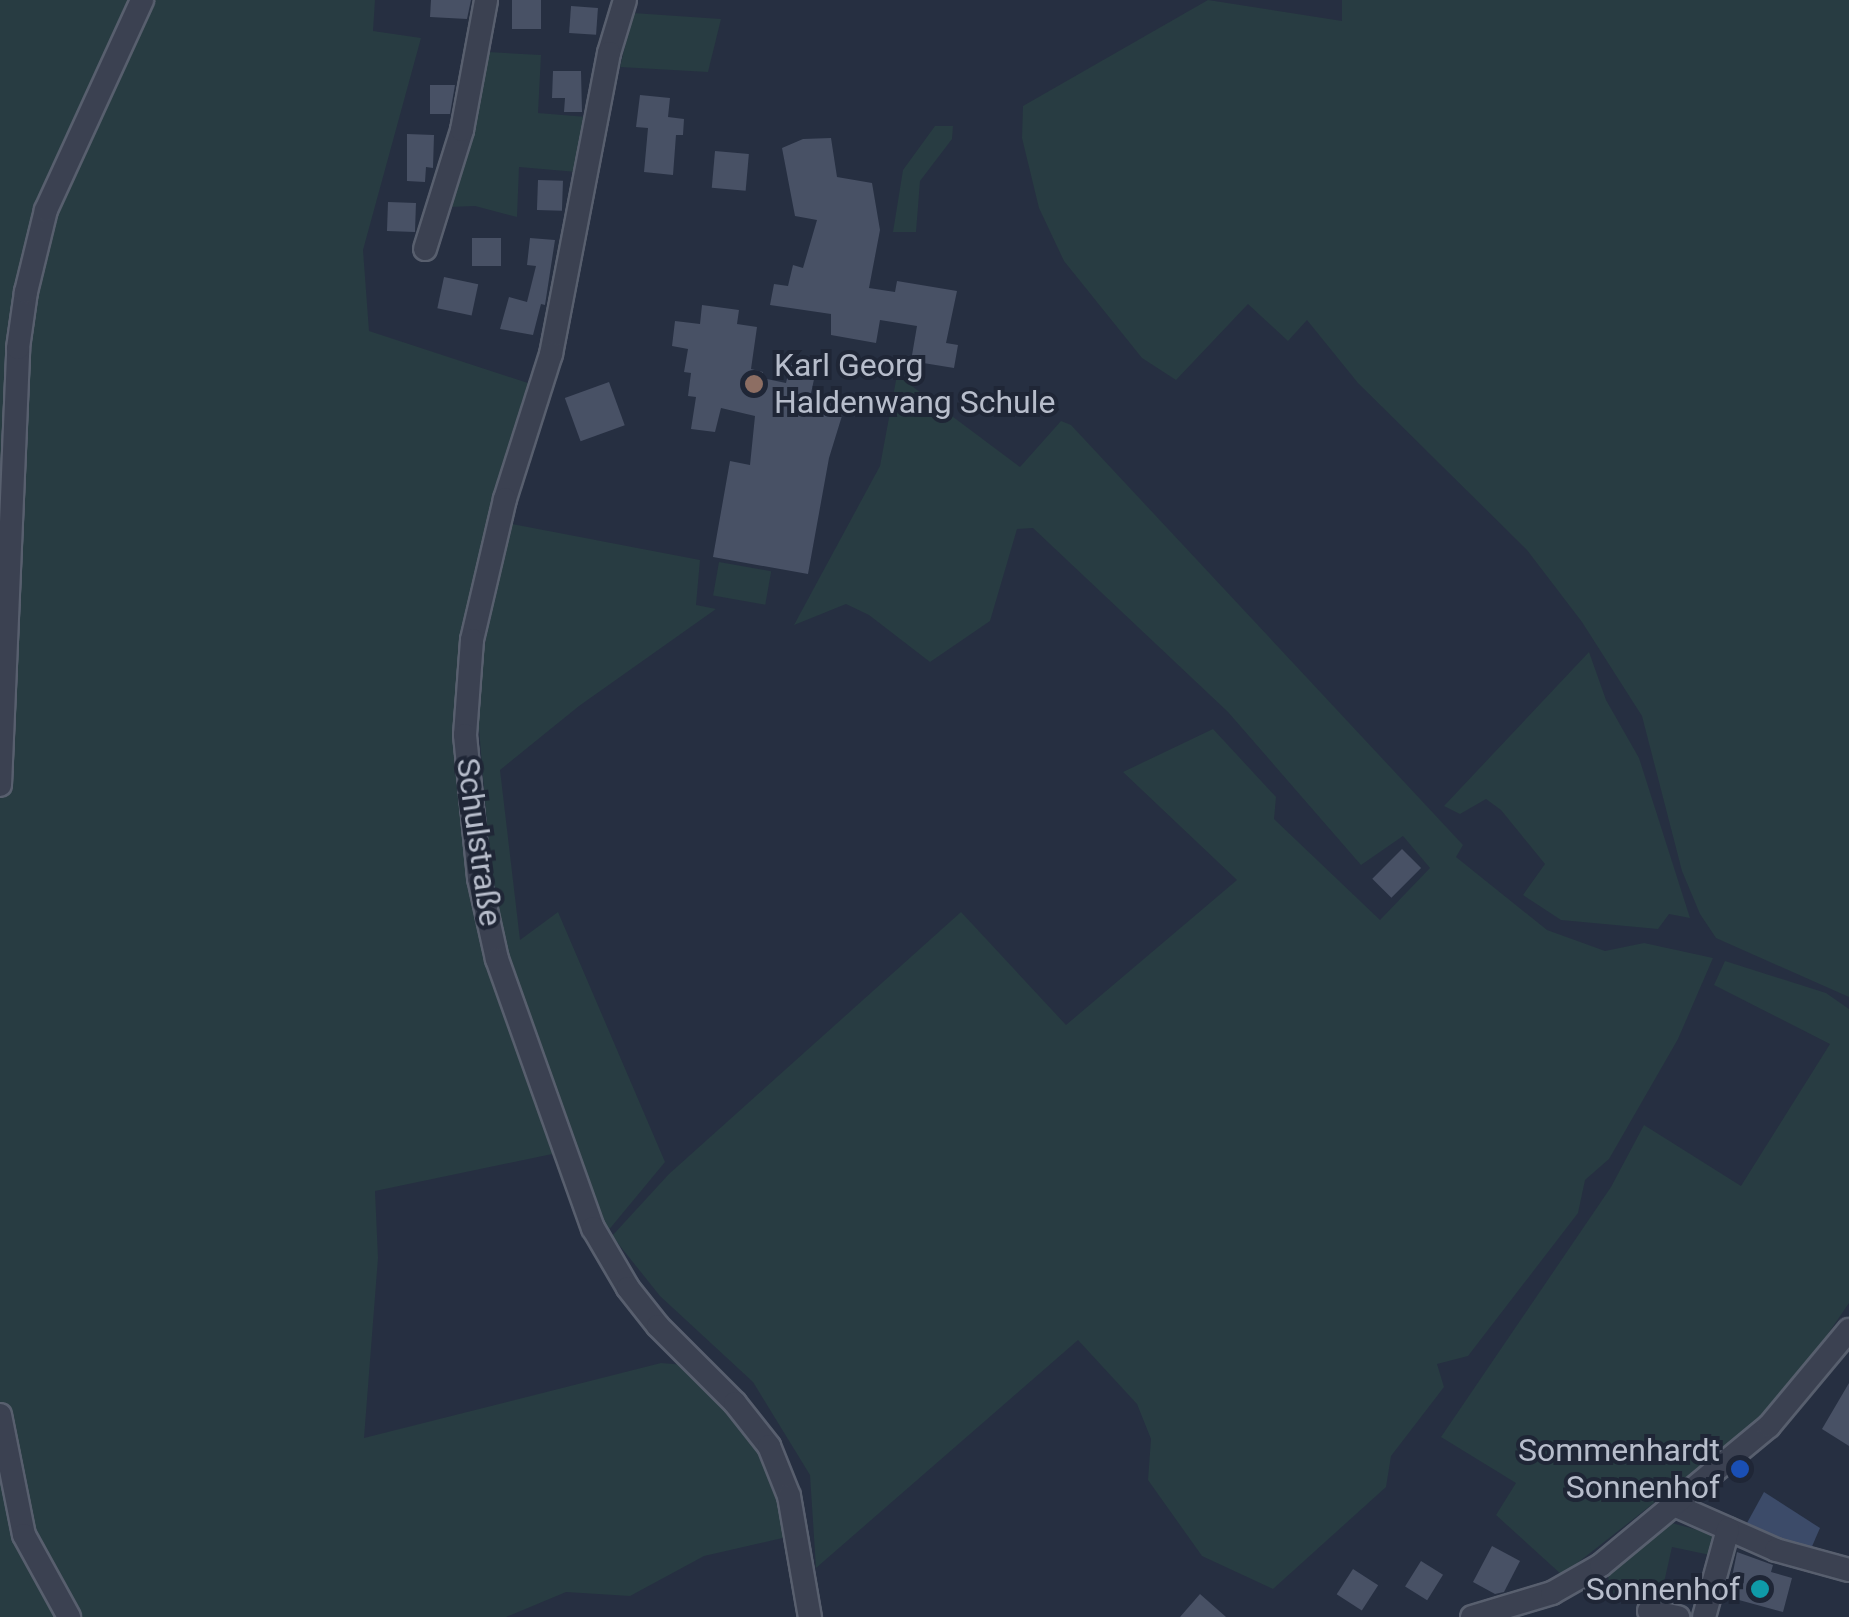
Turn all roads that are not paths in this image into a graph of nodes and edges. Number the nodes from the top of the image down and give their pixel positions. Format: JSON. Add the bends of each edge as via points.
{"nodes":[{"id":1,"x":142,"y":0,"type":"edge"},
{"id":2,"x":486,"y":0,"type":"edge"},
{"id":3,"x":625,"y":0,"type":"edge"},
{"id":4,"x":425,"y":249,"type":"dead end"},
{"id":5,"x":0,"y":784,"type":"edge"},
{"id":6,"x":1849,"y":1330,"type":"edge"},
{"id":7,"x":0,"y":1415,"type":"edge"},
{"id":8,"x":1674,"y":1505,"type":"junction"},
{"id":9,"x":1728,"y":1529,"type":"junction"},
{"id":10,"x":1849,"y":1570,"type":"edge"},
{"id":11,"x":1649,"y":1611,"type":"dead end"},
{"id":12,"x":69,"y":1617,"type":"edge"},
{"id":13,"x":810,"y":1617,"type":"edge"},
{"id":14,"x":1472,"y":1617,"type":"edge"},
{"id":15,"x":1678,"y":1617,"type":"edge"},
{"id":16,"x":1704,"y":1617,"type":"edge"}],
"edges":[{"from":1,"to":5,"type":"street","via":[[46,210],[26,292],[18,348]]},
{"from":2,"to":4,"type":"street","via":[[462,130]]},
{"from":3,"to":13,"type":"street","name":"Schulstraße","via":[[551,354],[505,499],[472,640],[465,735],[480,878],[497,959],[593,1228],[648,1313],[770,1446],[788,1496]]},
{"from":6,"to":8,"type":"street","via":[[1769,1426]]},
{"from":7,"to":12,"type":"street","via":[[24,1535]]},
{"from":8,"to":9,"type":"street"},
{"from":8,"to":14,"type":"street","via":[[1570,1584]]},
{"from":9,"to":10,"type":"street"},
{"from":9,"to":16,"type":"street"},
{"from":11,"to":15,"type":"street"}]}
